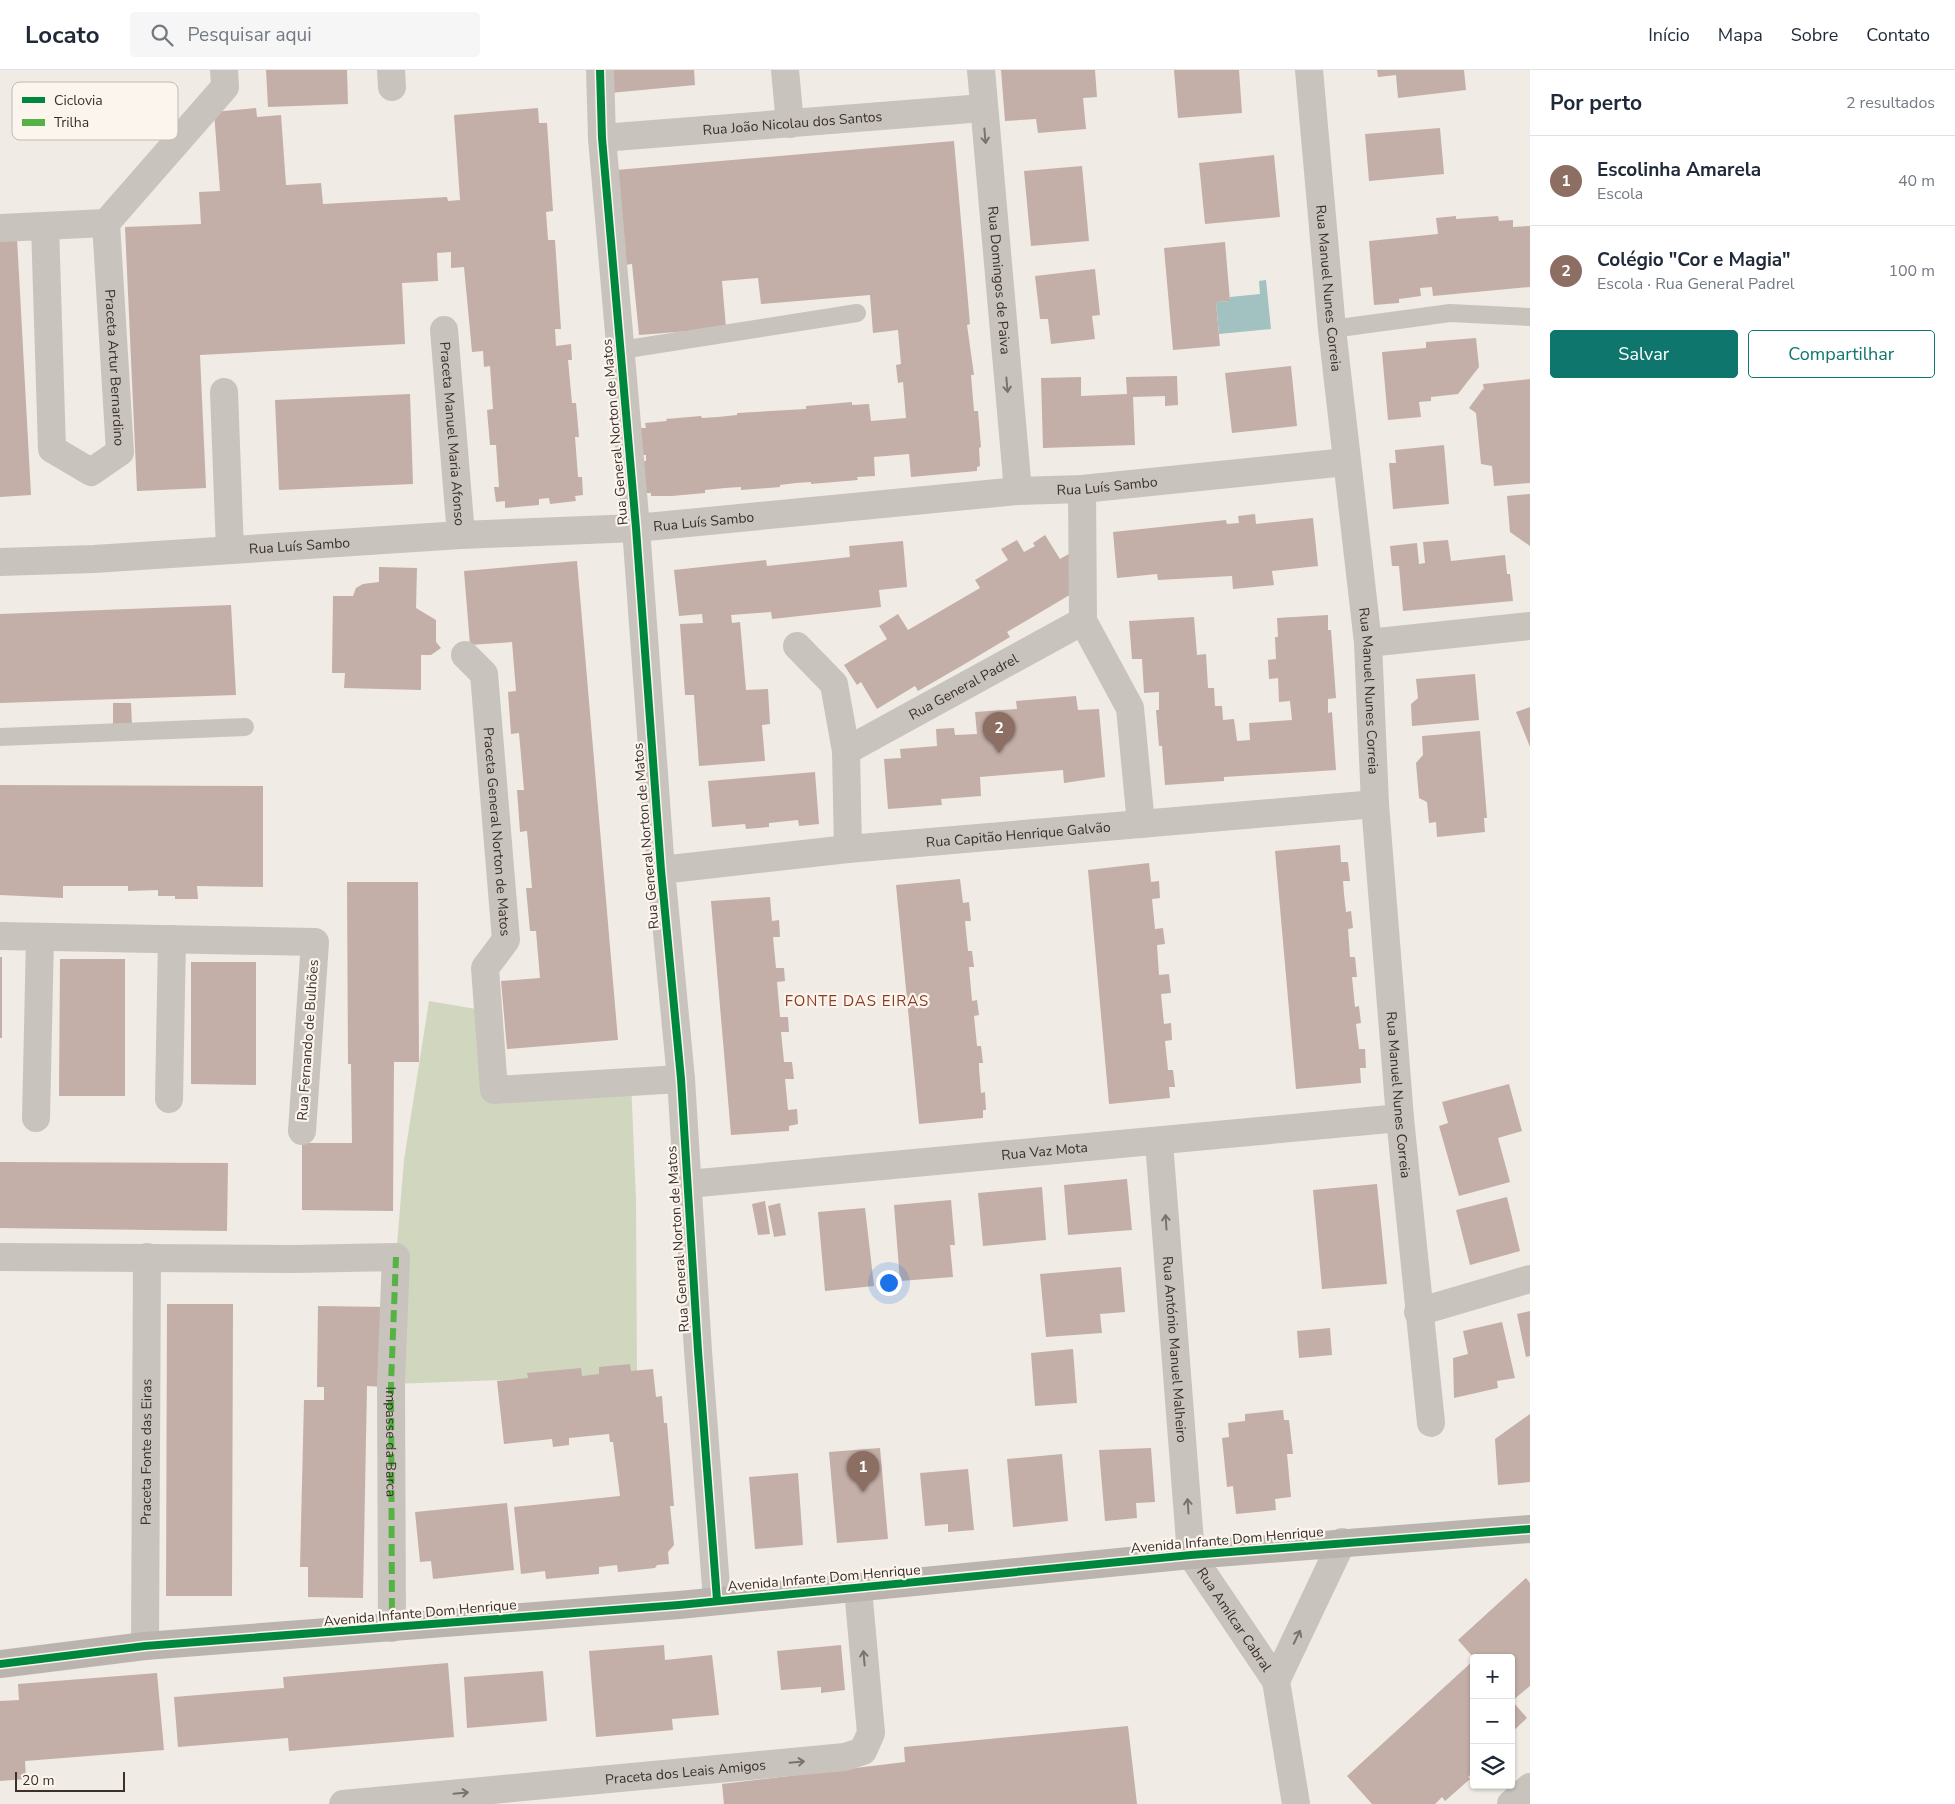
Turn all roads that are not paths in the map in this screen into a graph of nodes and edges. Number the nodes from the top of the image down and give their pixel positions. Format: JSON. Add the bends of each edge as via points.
{"nodes":[{"id":1,"x":600,"y":70,"type":"edge"},
{"id":2,"x":785,"y":70,"type":"edge"},
{"id":3,"x":981,"y":70,"type":"edge"},
{"id":4,"x":1309,"y":70,"type":"edge"},
{"id":5,"x":225,"y":78,"type":"edge"},
{"id":6,"x":983,"y":108,"type":"junction"},
{"id":7,"x":790,"y":124,"type":"junction"},
{"id":8,"x":178,"y":135,"type":"edge"},
{"id":9,"x":602,"y":138,"type":"junction"},
{"id":10,"x":174,"y":140,"type":"edge"},
{"id":11,"x":106,"y":222,"type":"junction"},
{"id":12,"x":45,"y":226,"type":"junction"},
{"id":13,"x":0,"y":228,"type":"edge"},
{"id":14,"x":857,"y":313,"type":"dead end"},
{"id":15,"x":1530,"y":317,"type":"edge"},
{"id":16,"x":1332,"y":329,"type":"junction"},
{"id":17,"x":444,"y":330,"type":"dead end"},
{"id":18,"x":621,"y":350,"type":"junction"},
{"id":19,"x":224,"y":392,"type":"dead end"},
{"id":20,"x":1346,"y":462,"type":"junction"},
{"id":21,"x":1082,"y":489,"type":"junction"},
{"id":22,"x":1018,"y":492,"type":"junction"},
{"id":23,"x":636,"y":528,"type":"junction"},
{"id":24,"x":461,"y":535,"type":"junction"},
{"id":25,"x":230,"y":550,"type":"junction"},
{"id":26,"x":0,"y":562,"type":"edge"},
{"id":27,"x":1083,"y":621,"type":"junction"},
{"id":28,"x":1530,"y":626,"type":"edge"},
{"id":29,"x":1368,"y":643,"type":"junction"},
{"id":30,"x":797,"y":646,"type":"dead end"},
{"id":31,"x":465,"y":656,"type":"dead end"},
{"id":32,"x":245,"y":728,"type":"dead end"},
{"id":33,"x":0,"y":737,"type":"edge"},
{"id":34,"x":846,"y":751,"type":"junction"},
{"id":35,"x":1375,"y":804,"type":"junction"},
{"id":36,"x":1141,"y":824,"type":"junction"},
{"id":37,"x":848,"y":849,"type":"junction"},
{"id":38,"x":661,"y":870,"type":"junction"},
{"id":39,"x":0,"y":936,"type":"edge"},
{"id":40,"x":40,"y":937,"type":"junction"},
{"id":41,"x":172,"y":939,"type":"junction"},
{"id":42,"x":681,"y":1079,"type":"junction"},
{"id":43,"x":169,"y":1100,"type":"dead end"},
{"id":44,"x":36,"y":1118,"type":"dead end"},
{"id":45,"x":1400,"y":1118,"type":"junction"},
{"id":46,"x":302,"y":1130,"type":"dead end"},
{"id":47,"x":1160,"y":1142,"type":"junction"},
{"id":48,"x":688,"y":1184,"type":"junction"},
{"id":49,"x":0,"y":1257,"type":"edge"},
{"id":50,"x":147,"y":1257,"type":"junction"},
{"id":51,"x":1530,"y":1279,"type":"edge"},
{"id":52,"x":1418,"y":1312,"type":"junction"},
{"id":53,"x":1431,"y":1423,"type":"dead end"},
{"id":54,"x":1530,"y":1528,"type":"edge"},
{"id":55,"x":1342,"y":1542,"type":"junction"},
{"id":56,"x":1192,"y":1555,"type":"junction"},
{"id":57,"x":858,"y":1589,"type":"junction"},
{"id":58,"x":717,"y":1600,"type":"junction"},
{"id":59,"x":392,"y":1628,"type":"junction"},
{"id":60,"x":145,"y":1646,"type":"junction"},
{"id":61,"x":0,"y":1664,"type":"edge"},
{"id":62,"x":1276,"y":1681,"type":"junction"},
{"id":63,"x":1530,"y":1787,"type":"edge"},
{"id":64,"x":343,"y":1804,"type":"edge"},
{"id":65,"x":1296,"y":1804,"type":"edge"},
{"id":66,"x":1511,"y":1804,"type":"edge"}],
"edges":[{"from":1,"to":9,"type":"street","name":"Rua General Norton de Matos"},
{"from":2,"to":7,"type":"street"},
{"from":3,"to":6,"type":"street","name":"Rua Domingos de Paiva"},
{"from":4,"to":16,"type":"street","name":"Rua Manuel Nunes Correia"},
{"from":5,"to":8,"type":"street"},
{"from":6,"to":7,"type":"street","name":"Rua João Nicolau dos Santos"},
{"from":6,"to":22,"type":"street","name":"Rua Domingos de Paiva","one_way":true},
{"from":7,"to":9,"type":"street","name":"Rua João Nicolau dos Santos"},
{"from":9,"to":18,"type":"street","name":"Rua General Norton de Matos"},
{"from":10,"to":11,"type":"street"},
{"from":11,"to":12,"type":"street"},
{"from":11,"to":12,"type":"street","name":"Praceta Artur Bernardino","via":[[120,452],[91,472],[52,449]]},
{"from":12,"to":13,"type":"street"},
{"from":14,"to":18,"type":"lane"},
{"from":15,"to":16,"type":"lane","via":[[1450,313]]},
{"from":16,"to":20,"type":"street","name":"Rua Manuel Nunes Correia"},
{"from":17,"to":24,"type":"street","name":"Praceta Manuel Maria Afonso"},
{"from":18,"to":23,"type":"street","name":"Rua General Norton de Matos"},
{"from":19,"to":25,"type":"street"},
{"from":20,"to":21,"type":"street","name":"Rua Luís Sambo"},
{"from":20,"to":29,"type":"street","name":"Rua Manuel Nunes Correia"},
{"from":21,"to":22,"type":"street","name":"Rua Luís Sambo"},
{"from":21,"to":27,"type":"street"},
{"from":22,"to":23,"type":"street","name":"Rua Luís Sambo"},
{"from":23,"to":24,"type":"street","name":"Rua Luís Sambo"},
{"from":23,"to":38,"type":"street","name":"Rua General Norton de Matos"},
{"from":24,"to":25,"type":"street","name":"Rua Luís Sambo"},
{"from":25,"to":26,"type":"street","name":"Rua Luís Sambo"},
{"from":27,"to":34,"type":"street","name":"Rua General Padrel"},
{"from":27,"to":36,"type":"street","via":[[1130,708]]},
{"from":28,"to":29,"type":"street"},
{"from":29,"to":35,"type":"street","name":"Rua Manuel Nunes Correia"},
{"from":30,"to":34,"type":"street","via":[[834,684]]},
{"from":31,"to":42,"type":"street","name":"Praceta General Norton de Matos","via":[[484,674],[506,940],[485,968],[494,1090]]},
{"from":32,"to":33,"type":"lane"},
{"from":34,"to":37,"type":"street"},
{"from":35,"to":36,"type":"street","name":"Rua Capitão Henrique Galvão"},
{"from":35,"to":45,"type":"street","name":"Rua Manuel Nunes Correia"},
{"from":36,"to":37,"type":"street","name":"Rua Capitão Henrique Galvão"},
{"from":37,"to":38,"type":"street","name":"Rua Capitão Henrique Galvão"},
{"from":38,"to":42,"type":"street","name":"Rua General Norton de Matos"},
{"from":39,"to":40,"type":"street","name":"Rua Fernando de Bulhões"},
{"from":40,"to":41,"type":"street","name":"Rua Fernando de Bulhões"},
{"from":40,"to":44,"type":"street"},
{"from":41,"to":43,"type":"street"},
{"from":41,"to":46,"type":"street","name":"Rua Fernando de Bulhões","via":[[314,942]]},
{"from":42,"to":48,"type":"street","name":"Rua General Norton de Matos"},
{"from":45,"to":47,"type":"street","name":"Rua Vaz Mota"},
{"from":45,"to":52,"type":"street","name":"Rua Manuel Nunes Correia"},
{"from":47,"to":48,"type":"street","name":"Rua Vaz Mota"},
{"from":56,"to":47,"type":"street","name":"Rua António Manuel Malheiro","one_way":true},
{"from":48,"to":58,"type":"street","name":"Rua General Norton de Matos"},
{"from":49,"to":50,"type":"street"},
{"from":50,"to":59,"type":"street","name":"Impasse da Barca","via":[[396,1257],[391,1384]]},
{"from":50,"to":60,"type":"street","name":"Praceta Fonte das Eiras"},
{"from":51,"to":52,"type":"street"},
{"from":52,"to":53,"type":"street","name":"Rua Manuel Nunes Correia"},
{"from":54,"to":55,"type":"street","name":"Avenida Infante Dom Henrique"},
{"from":55,"to":56,"type":"street","name":"Avenida Infante Dom Henrique"},
{"from":62,"to":55,"type":"street","one_way":true},
{"from":56,"to":57,"type":"street","name":"Avenida Infante Dom Henrique"},
{"from":56,"to":62,"type":"street","name":"Rua Amílcar Cabral"},
{"from":57,"to":58,"type":"street","name":"Avenida Infante Dom Henrique"},
{"from":64,"to":57,"type":"street","name":"Praceta dos Leais Amigos","one_way":true,"via":[[845,1758],[863,1751],[871,1733]]},
{"from":58,"to":59,"type":"street","name":"Avenida Infante Dom Henrique"},
{"from":59,"to":60,"type":"street","name":"Avenida Infante Dom Henrique"},
{"from":60,"to":61,"type":"street","name":"Avenida Infante Dom Henrique"},
{"from":62,"to":65,"type":"street","name":"Rua Amílcar Cabral"},
{"from":63,"to":66,"type":"street"}]}
